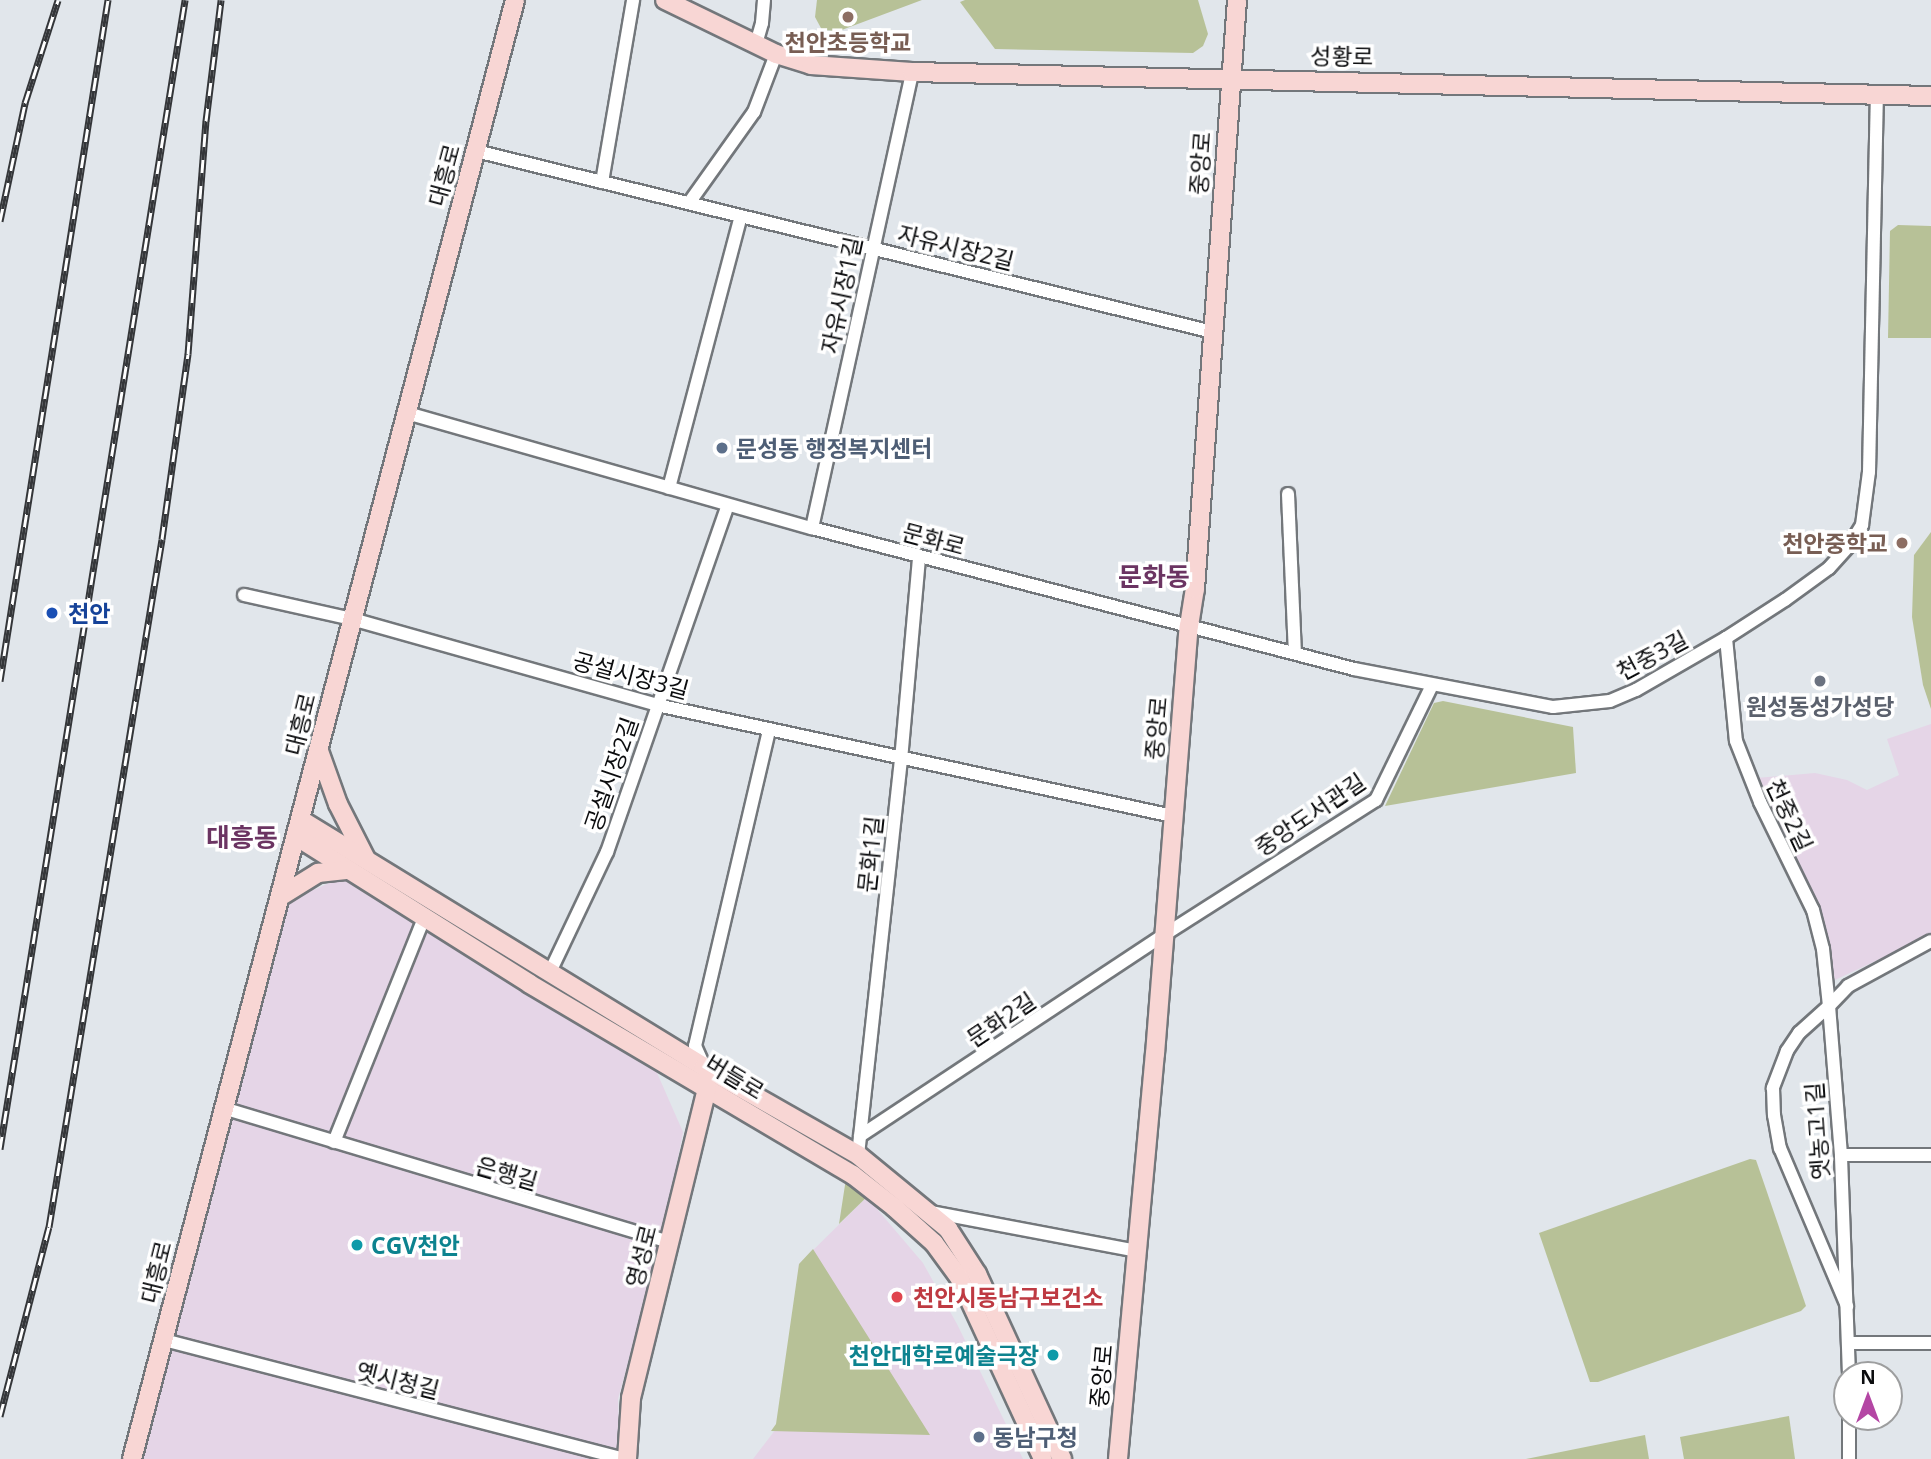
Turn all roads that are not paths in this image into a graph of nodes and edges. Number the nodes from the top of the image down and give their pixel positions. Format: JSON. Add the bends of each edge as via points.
{"nodes":[{"id":1,"x":515,"y":0,"type":"edge"},
{"id":2,"x":633,"y":0,"type":"edge"},
{"id":3,"x":665,"y":0,"type":"edge"},
{"id":4,"x":764,"y":0,"type":"edge"},
{"id":5,"x":1237,"y":0,"type":"edge"},
{"id":6,"x":755,"y":44,"type":"junction"},
{"id":7,"x":776,"y":54,"type":"junction"},
{"id":8,"x":912,"y":72,"type":"junction"},
{"id":9,"x":1231,"y":78,"type":"junction"},
{"id":10,"x":1877,"y":95,"type":"junction"},
{"id":11,"x":1931,"y":96,"type":"edge"},
{"id":12,"x":475,"y":151,"type":"junction"},
{"id":13,"x":603,"y":182,"type":"junction"},
{"id":14,"x":689,"y":203,"type":"junction"},
{"id":15,"x":741,"y":216,"type":"junction"},
{"id":16,"x":872,"y":248,"type":"junction"},
{"id":17,"x":1213,"y":332,"type":"junction"},
{"id":18,"x":407,"y":413,"type":"junction"},
{"id":19,"x":669,"y":488,"type":"junction"},
{"id":20,"x":1288,"y":494,"type":"dead end"},
{"id":21,"x":728,"y":505,"type":"junction"},
{"id":22,"x":813,"y":528,"type":"junction"},
{"id":23,"x":919,"y":557,"type":"junction"},
{"id":24,"x":244,"y":595,"type":"dead end"},
{"id":25,"x":352,"y":619,"type":"junction"},
{"id":26,"x":1189,"y":626,"type":"junction"},
{"id":27,"x":1726,"y":638,"type":"junction"},
{"id":28,"x":1295,"y":652,"type":"junction"},
{"id":29,"x":1432,"y":685,"type":"junction"},
{"id":30,"x":657,"y":705,"type":"junction"},
{"id":31,"x":769,"y":730,"type":"junction"},
{"id":32,"x":319,"y":750,"type":"junction"},
{"id":33,"x":901,"y":760,"type":"junction"},
{"id":34,"x":1173,"y":816,"type":"junction"},
{"id":35,"x":299,"y":828,"type":"junction"},
{"id":36,"x":368,"y":862,"type":"junction"},
{"id":37,"x":346,"y":870,"type":"junction"},
{"id":38,"x":281,"y":896,"type":"junction"},
{"id":39,"x":424,"y":918,"type":"junction"},
{"id":40,"x":1164,"y":935,"type":"junction"},
{"id":41,"x":1931,"y":941,"type":"edge"},
{"id":42,"x":550,"y":972,"type":"junction"},
{"id":43,"x":1829,"y":1006,"type":"junction"},
{"id":44,"x":704,"y":1067,"type":"junction"},
{"id":45,"x":707,"y":1089,"type":"junction"},
{"id":46,"x":223,"y":1108,"type":"junction"},
{"id":47,"x":860,"y":1136,"type":"junction"},
{"id":48,"x":334,"y":1142,"type":"junction"},
{"id":49,"x":858,"y":1155,"type":"junction"},
{"id":50,"x":1841,"y":1155,"type":"junction"},
{"id":51,"x":1931,"y":1155,"type":"edge"},
{"id":52,"x":927,"y":1212,"type":"junction"},
{"id":53,"x":670,"y":1242,"type":"junction"},
{"id":54,"x":1137,"y":1251,"type":"junction"},
{"id":55,"x":1847,"y":1306,"type":"junction"},
{"id":56,"x":164,"y":1340,"type":"junction"},
{"id":57,"x":1849,"y":1343,"type":"junction"},
{"id":58,"x":1931,"y":1343,"type":"edge"},
{"id":59,"x":1849,"y":1361,"type":"edge"},
{"id":60,"x":1849,"y":1431,"type":"edge"},
{"id":61,"x":1118,"y":1456,"type":"edge"},
{"id":62,"x":132,"y":1459,"type":"edge"},
{"id":63,"x":625,"y":1459,"type":"edge"},
{"id":64,"x":1043,"y":1459,"type":"edge"},
{"id":65,"x":1062,"y":1459,"type":"edge"},
{"id":66,"x":1849,"y":1459,"type":"edge"}],
"edges":[{"from":1,"to":12,"type":"street","name":"대흥로"},
{"from":2,"to":13,"type":"street"},
{"from":3,"to":6,"type":"street","name":"성황로"},
{"from":4,"to":6,"type":"street"},
{"from":5,"to":9,"type":"street","name":"중앙로"},
{"from":6,"to":7,"type":"street","name":"성황로"},
{"from":7,"to":8,"type":"street","name":"성황로","via":[[811,65]]},
{"from":7,"to":14,"type":"street","via":[[754,112]]},
{"from":8,"to":9,"type":"street","name":"성황로"},
{"from":8,"to":16,"type":"street","name":"자유시장1길"},
{"from":9,"to":10,"type":"street","name":"성황로"},
{"from":9,"to":17,"type":"street","name":"중앙로"},
{"from":10,"to":11,"type":"street","name":"성황로"},
{"from":10,"to":27,"type":"street","name":"천중3길","via":[[1869,472],[1862,525],[1829,569]]},
{"from":12,"to":13,"type":"street","name":"자유시장2길"},
{"from":12,"to":18,"type":"street","name":"대흥로"},
{"from":13,"to":14,"type":"street","name":"자유시장2길"},
{"from":14,"to":15,"type":"street","name":"자유시장2길"},
{"from":15,"to":16,"type":"street","name":"자유시장2길"},
{"from":15,"to":19,"type":"street"},
{"from":16,"to":17,"type":"street","name":"자유시장2길"},
{"from":16,"to":22,"type":"street","name":"자유시장1길"},
{"from":17,"to":26,"type":"street","name":"중앙로"},
{"from":18,"to":19,"type":"street","name":"문화로"},
{"from":18,"to":25,"type":"street","name":"대흥로"},
{"from":19,"to":21,"type":"street","name":"문화로"},
{"from":20,"to":28,"type":"street"},
{"from":21,"to":22,"type":"street","name":"문화로"},
{"from":21,"to":30,"type":"street","name":"공설시장2길"},
{"from":22,"to":23,"type":"street","name":"문화로"},
{"from":23,"to":26,"type":"street","name":"문화로"},
{"from":23,"to":33,"type":"street","name":"문화1길"},
{"from":24,"to":25,"type":"street","name":"공설시장3길"},
{"from":25,"to":30,"type":"street","name":"공설시장3길"},
{"from":25,"to":32,"type":"street","name":"대흥로"},
{"from":26,"to":28,"type":"street","name":"천중3길"},
{"from":26,"to":34,"type":"street","name":"중앙로"},
{"from":27,"to":29,"type":"street","name":"천중3길","via":[[1610,701],[1553,707]]},
{"from":27,"to":43,"type":"street","name":"천중2길","via":[[1735,741],[1818,922]]},
{"from":28,"to":29,"type":"street","name":"천중3길"},
{"from":29,"to":40,"type":"street","name":"중앙도서관길","via":[[1376,800]]},
{"from":30,"to":31,"type":"street","name":"공설시장3길"},
{"from":30,"to":42,"type":"street","name":"공설시장2길","via":[[607,852]]},
{"from":31,"to":33,"type":"street","name":"공설시장3길"},
{"from":31,"to":44,"type":"street","via":[[695,1046]]},
{"from":32,"to":35,"type":"street","name":"대흥로"},
{"from":32,"to":36,"type":"street","via":[[338,804]]},
{"from":33,"to":34,"type":"street","name":"공설시장3길"},
{"from":33,"to":47,"type":"street","name":"문화1길"},
{"from":34,"to":40,"type":"street","name":"중앙로"},
{"from":35,"to":36,"type":"street","name":"버들로"},
{"from":35,"to":37,"type":"street","name":"버들로"},
{"from":35,"to":38,"type":"street","name":"대흥로"},
{"from":36,"to":42,"type":"street","name":"버들로"},
{"from":37,"to":38,"type":"street","via":[[318,873]]},
{"from":37,"to":39,"type":"street","name":"버들로"},
{"from":38,"to":46,"type":"street","name":"대흥로"},
{"from":39,"to":45,"type":"street","name":"버들로"},
{"from":39,"to":48,"type":"street"},
{"from":40,"to":47,"type":"street","name":"문화2길"},
{"from":40,"to":54,"type":"street","name":"중앙로"},
{"from":41,"to":43,"type":"street","via":[[1848,986]]},
{"from":42,"to":44,"type":"street","name":"버들로"},
{"from":43,"to":50,"type":"street","name":"옛농고1길"},
{"from":43,"to":55,"type":"street","via":[[1799,1033],[1787,1051],[1773,1088],[1773,1115],[1780,1147]]},
{"from":44,"to":45,"type":"street","name":"영성로"},
{"from":44,"to":49,"type":"street","name":"버들로"},
{"from":45,"to":53,"type":"street","name":"영성로"},
{"from":45,"to":64,"type":"street","name":"버들로","via":[[853,1175],[934,1243],[959,1277]]},
{"from":46,"to":48,"type":"street","name":"은행길"},
{"from":46,"to":56,"type":"street","name":"대흥로"},
{"from":47,"to":49,"type":"street","name":"문화1길"},
{"from":48,"to":53,"type":"street","name":"은행길"},
{"from":49,"to":52,"type":"street","name":"버들로"},
{"from":50,"to":51,"type":"street"},
{"from":50,"to":55,"type":"street","name":"옛농고1길"},
{"from":52,"to":54,"type":"street","name":"버들로"},
{"from":52,"to":65,"type":"street","name":"버들로","via":[[948,1229],[977,1274]]},
{"from":53,"to":63,"type":"street","name":"영성로","via":[[631,1398]]},
{"from":54,"to":61,"type":"street","name":"중앙로"},
{"from":55,"to":57,"type":"street","name":"옛농고1길"},
{"from":56,"to":62,"type":"street","name":"대흥로"},
{"from":56,"to":63,"type":"street","name":"옛시청길"},
{"from":57,"to":58,"type":"street"},
{"from":57,"to":59,"type":"street","name":"옛농고1길"},
{"from":60,"to":66,"type":"street"}]}
